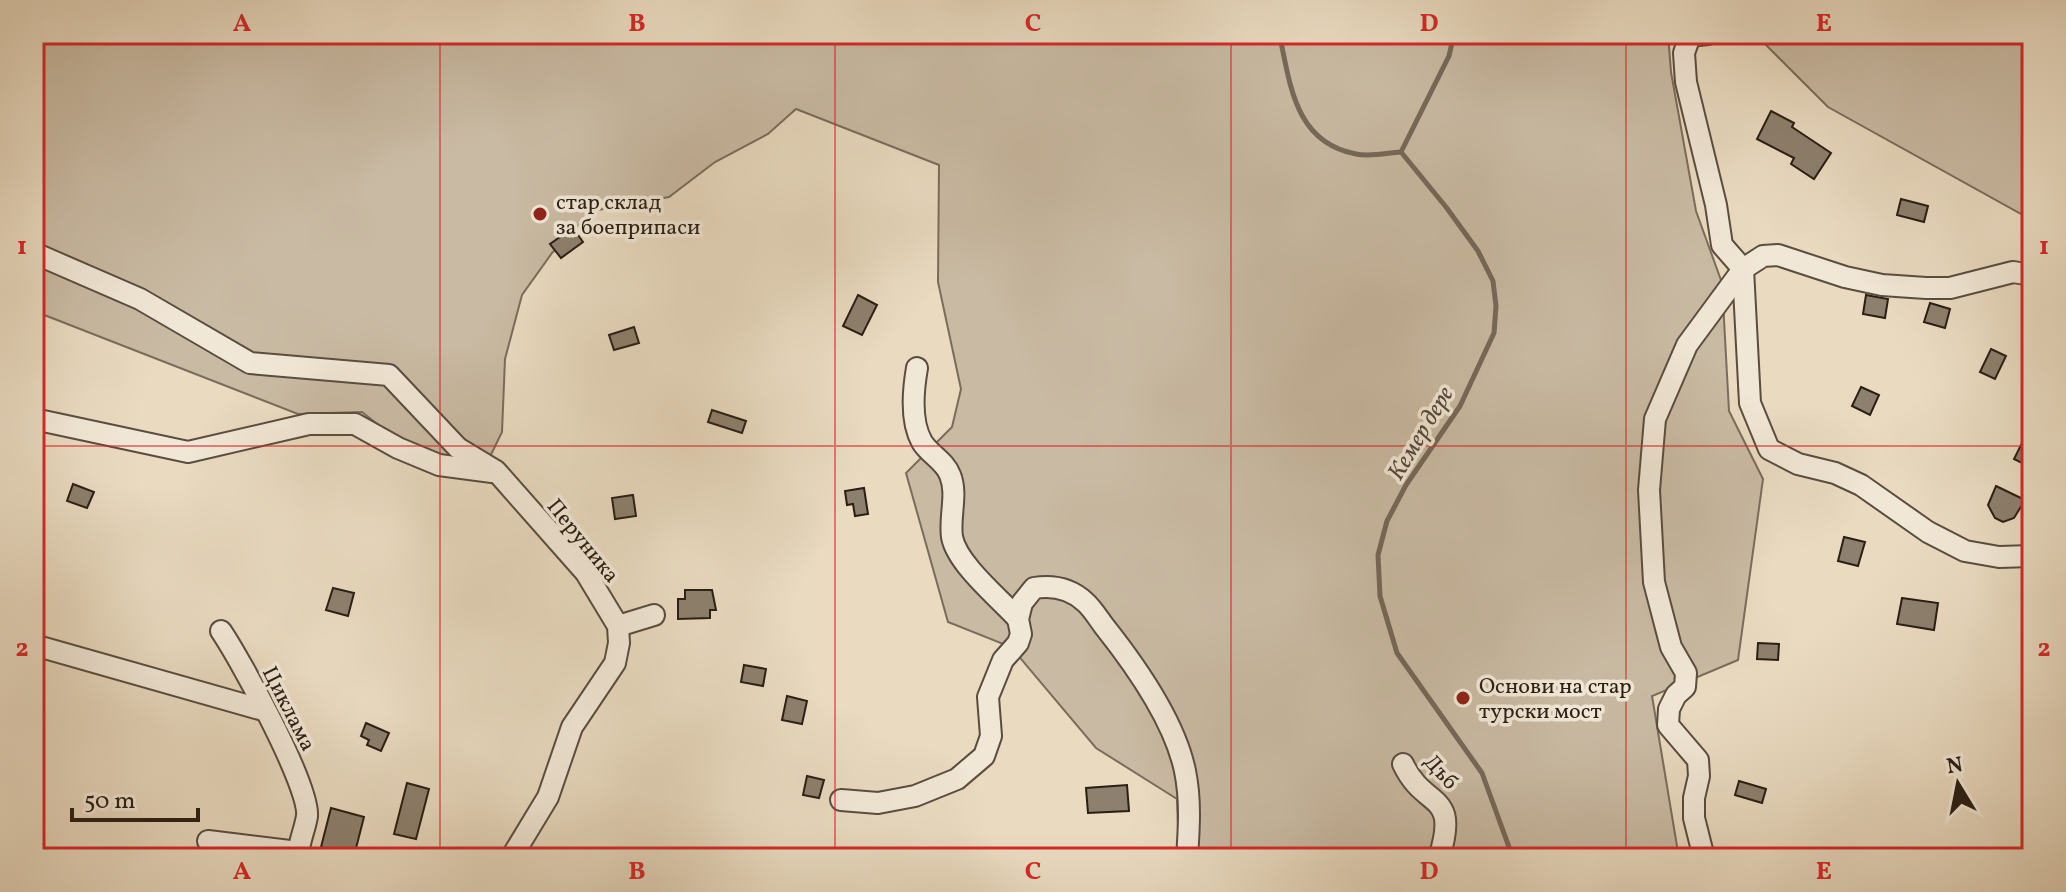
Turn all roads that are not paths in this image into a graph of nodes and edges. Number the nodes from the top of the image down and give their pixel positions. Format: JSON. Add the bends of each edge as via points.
{"nodes":[{"id":1,"x":1708,"y":34,"type":"edge"},
{"id":2,"x":34,"y":253,"type":"edge"},
{"id":3,"x":1743,"y":269,"type":"junction"},
{"id":4,"x":2032,"y":275,"type":"edge"},
{"id":5,"x":917,"y":368,"type":"dead end"},
{"id":6,"x":34,"y":419,"type":"edge"},
{"id":7,"x":496,"y":471,"type":"junction"},
{"id":8,"x":2031,"y":551,"type":"edge"},
{"id":9,"x":654,"y":615,"type":"dead end"},
{"id":10,"x":1018,"y":619,"type":"junction"},
{"id":11,"x":618,"y":626,"type":"junction"},
{"id":12,"x":221,"y":631,"type":"dead end"},
{"id":13,"x":34,"y":645,"type":"edge"},
{"id":14,"x":263,"y":710,"type":"junction"},
{"id":15,"x":1403,"y":764,"type":"dead end"},
{"id":16,"x":841,"y":800,"type":"dead end"},
{"id":17,"x":208,"y":841,"type":"dead end"},
{"id":18,"x":298,"y":855,"type":"edge"},
{"id":19,"x":511,"y":858,"type":"edge"},
{"id":20,"x":1187,"y":858,"type":"edge"},
{"id":21,"x":1439,"y":858,"type":"edge"},
{"id":22,"x":1704,"y":858,"type":"edge"}],
"edges":[{"from":1,"to":3,"type":"street","via":[[1690,36],[1684,53],[1686,82],[1722,245]]},
{"from":2,"to":7,"type":"street","name":"Перуника","via":[[140,299],[250,363],[389,375],[458,448]]},
{"from":3,"to":4,"type":"street","via":[[1763,256],[1778,255],[1845,277],[1926,288],[1950,288],[2013,272]]},
{"from":3,"to":8,"type":"street","via":[[1750,403],[1769,449],[1861,485],[1965,551],[1999,557]]},
{"from":3,"to":22,"type":"street","via":[[1687,345],[1655,419],[1649,490],[1654,582],[1671,647],[1686,673],[1685,687],[1669,709],[1668,725],[1698,760],[1694,818]]},
{"from":5,"to":10,"type":"street","via":[[916,423],[923,442],[950,474],[953,539],[961,558]]},
{"from":6,"to":7,"type":"street","via":[[188,452],[309,424],[355,424],[439,465]]},
{"from":7,"to":11,"type":"street","name":"Перуника","via":[[586,573]]},
{"from":9,"to":11,"type":"street"},
{"from":10,"to":16,"type":"street","via":[[1018,643],[1003,660],[988,697],[991,736],[984,756],[957,779],[915,796],[878,803]]},
{"from":10,"to":20,"type":"street","via":[[1034,588],[1063,588],[1084,601],[1129,658],[1172,733],[1185,769]]},
{"from":11,"to":19,"type":"street","via":[[615,663],[572,727],[548,797]]},
{"from":12,"to":14,"type":"street","name":"Циклама"},
{"from":13,"to":14,"type":"street"},
{"from":14,"to":18,"type":"street","name":"Циклама","via":[[302,792],[307,814]]},
{"from":15,"to":21,"type":"street","name":"Дъб","via":[[1409,777],[1445,810],[1447,827]]},
{"from":17,"to":18,"type":"street"}]}
